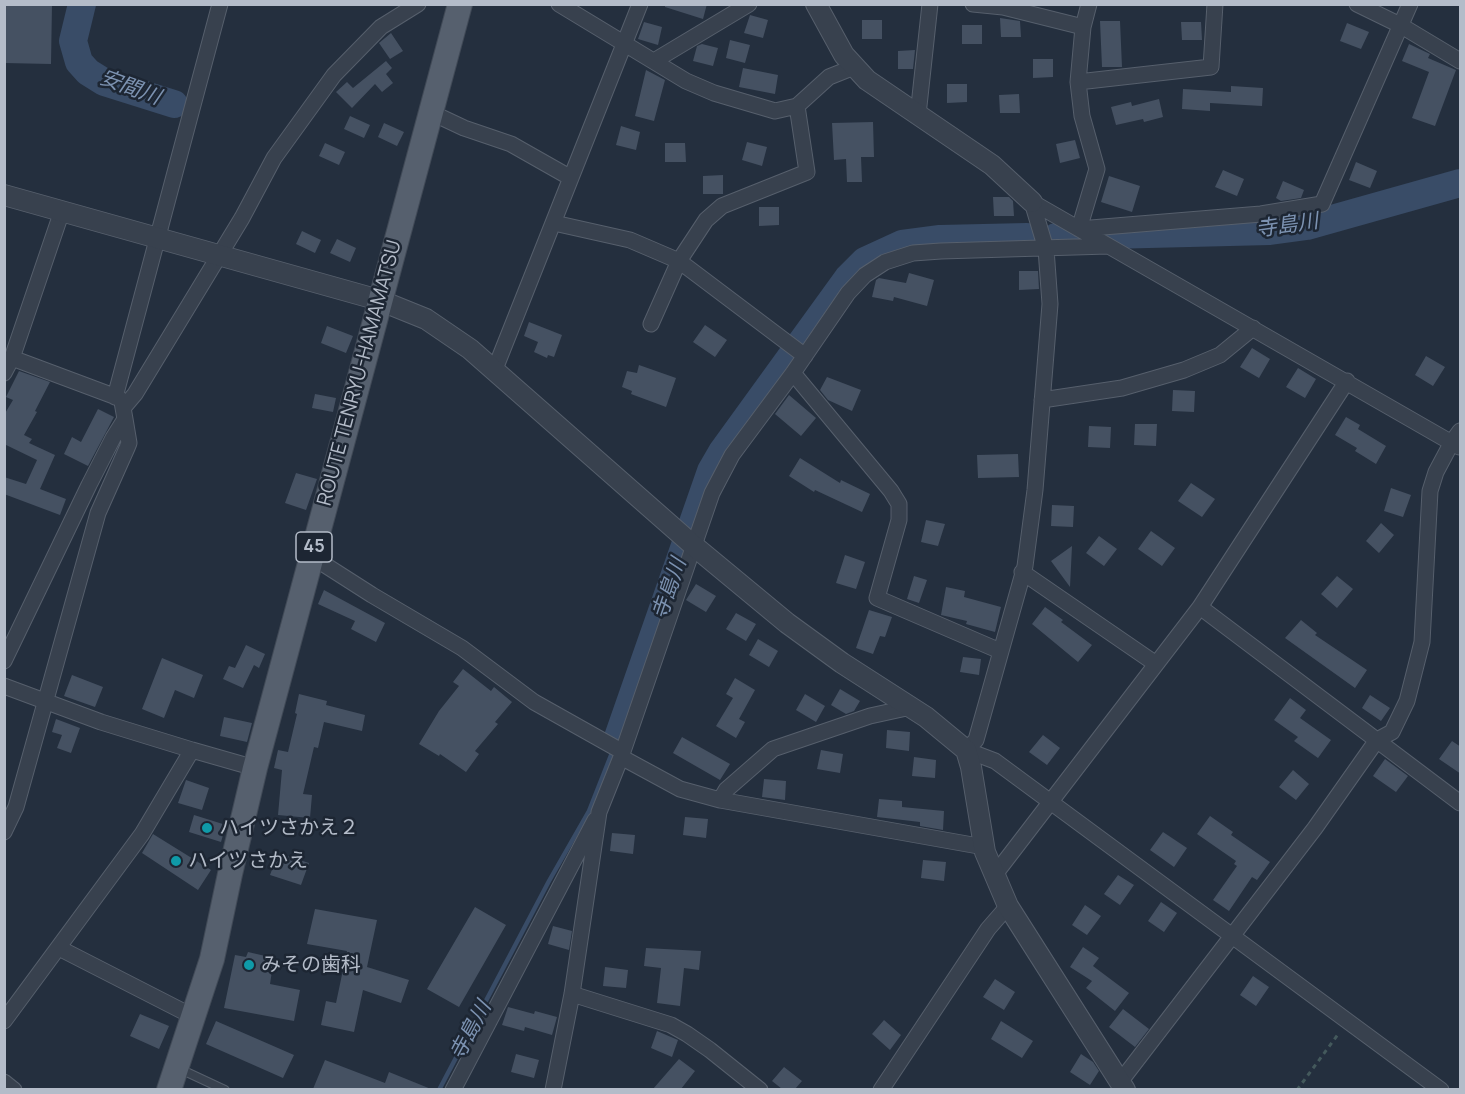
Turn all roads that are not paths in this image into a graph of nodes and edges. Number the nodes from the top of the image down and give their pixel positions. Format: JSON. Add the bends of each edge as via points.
{"nodes":[{"id":1,"x":220,"y":4,"type":"edge"},
{"id":2,"x":418,"y":4,"type":"edge"},
{"id":3,"x":460,"y":4,"type":"edge"},
{"id":4,"x":559,"y":4,"type":"edge"},
{"id":5,"x":640,"y":4,"type":"edge"},
{"id":6,"x":749,"y":4,"type":"edge"},
{"id":7,"x":816,"y":4,"type":"edge"},
{"id":8,"x":930,"y":4,"type":"edge"},
{"id":9,"x":973,"y":4,"type":"edge"},
{"id":10,"x":1089,"y":4,"type":"edge"},
{"id":11,"x":1215,"y":4,"type":"edge"},
{"id":12,"x":1357,"y":4,"type":"edge"},
{"id":13,"x":1410,"y":4,"type":"edge"},
{"id":14,"x":1400,"y":25,"type":"junction"},
{"id":15,"x":1083,"y":27,"type":"junction"},
{"id":16,"x":624,"y":43,"type":"junction"},
{"id":17,"x":1461,"y":60,"type":"edge"},
{"id":18,"x":654,"y":61,"type":"junction"},
{"id":19,"x":854,"y":67,"type":"junction"},
{"id":20,"x":1078,"y":82,"type":"junction"},
{"id":21,"x":797,"y":106,"type":"junction"},
{"id":22,"x":430,"y":112,"type":"junction"},
{"id":23,"x":918,"y":115,"type":"junction"},
{"id":24,"x":570,"y":178,"type":"junction"},
{"id":25,"x":4,"y":195,"type":"edge"},
{"id":26,"x":1032,"y":202,"type":"junction"},
{"id":27,"x":62,"y":211,"type":"junction"},
{"id":28,"x":554,"y":223,"type":"junction"},
{"id":29,"x":1079,"y":229,"type":"junction"},
{"id":30,"x":156,"y":238,"type":"junction"},
{"id":31,"x":1108,"y":246,"type":"junction"},
{"id":32,"x":1046,"y":249,"type":"junction"},
{"id":33,"x":218,"y":255,"type":"junction"},
{"id":34,"x":680,"y":261,"type":"junction"},
{"id":35,"x":379,"y":300,"type":"junction"},
{"id":36,"x":651,"y":324,"type":"dead end"},
{"id":37,"x":1253,"y":328,"type":"junction"},
{"id":38,"x":800,"y":352,"type":"junction"},
{"id":39,"x":12,"y":358,"type":"junction"},
{"id":40,"x":495,"y":369,"type":"junction"},
{"id":41,"x":4,"y":373,"type":"edge"},
{"id":42,"x":793,"y":373,"type":"junction"},
{"id":43,"x":1347,"y":381,"type":"junction"},
{"id":44,"x":1042,"y":400,"type":"junction"},
{"id":45,"x":121,"y":408,"type":"junction"},
{"id":46,"x":1458,"y":440,"type":"edge"},
{"id":47,"x":690,"y":542,"type":"junction"},
{"id":48,"x":311,"y":556,"type":"junction"},
{"id":49,"x":1022,"y":572,"type":"junction"},
{"id":50,"x":1200,"y":607,"type":"junction"},
{"id":51,"x":1000,"y":651,"type":"junction"},
{"id":52,"x":4,"y":661,"type":"edge"},
{"id":53,"x":1156,"y":664,"type":"junction"},
{"id":54,"x":4,"y":686,"type":"edge"},
{"id":55,"x":47,"y":701,"type":"junction"},
{"id":56,"x":911,"y":707,"type":"junction"},
{"id":57,"x":1377,"y":740,"type":"junction"},
{"id":58,"x":192,"y":750,"type":"junction"},
{"id":59,"x":966,"y":750,"type":"junction"},
{"id":60,"x":618,"y":751,"type":"junction"},
{"id":61,"x":255,"y":768,"type":"junction"},
{"id":62,"x":720,"y":800,"type":"junction"},
{"id":63,"x":1051,"y":801,"type":"junction"},
{"id":64,"x":1461,"y":803,"type":"edge"},
{"id":65,"x":599,"y":812,"type":"junction"},
{"id":66,"x":4,"y":832,"type":"edge"},
{"id":67,"x":984,"y":847,"type":"junction"},
{"id":68,"x":996,"y":873,"type":"junction"},
{"id":69,"x":1008,"y":906,"type":"junction"},
{"id":70,"x":1234,"y":936,"type":"junction"},
{"id":71,"x":59,"y":948,"type":"junction"},
{"id":72,"x":572,"y":994,"type":"junction"},
{"id":73,"x":195,"y":1017,"type":"junction"},
{"id":74,"x":4,"y":1021,"type":"edge"},
{"id":75,"x":173,"y":1078,"type":"edge"},
{"id":76,"x":4,"y":1082,"type":"edge"},
{"id":77,"x":1123,"y":1086,"type":"edge"},
{"id":78,"x":14,"y":1089,"type":"edge"},
{"id":79,"x":225,"y":1089,"type":"edge"},
{"id":80,"x":453,"y":1089,"type":"edge"},
{"id":81,"x":553,"y":1089,"type":"edge"},
{"id":82,"x":760,"y":1089,"type":"edge"},
{"id":83,"x":881,"y":1089,"type":"edge"},
{"id":84,"x":1441,"y":1089,"type":"edge"}],
"edges":[{"from":1,"to":30,"type":"street"},
{"from":2,"to":33,"type":"street","via":[[381,27],[334,75],[274,158]]},
{"from":3,"to":22,"type":"main road","name":"ROUTE TENRYU-HAMAMATSU","number":"45"},
{"from":4,"to":16,"type":"street"},
{"from":5,"to":16,"type":"street"},
{"from":6,"to":18,"type":"street"},
{"from":7,"to":19,"type":"street"},
{"from":8,"to":23,"type":"street"},
{"from":9,"to":15,"type":"street","via":[[1003,7]]},
{"from":10,"to":15,"type":"street"},
{"from":11,"to":20,"type":"street","via":[[1211,67]]},
{"from":12,"to":14,"type":"street"},
{"from":13,"to":14,"type":"street"},
{"from":14,"to":17,"type":"street"},
{"from":14,"to":29,"type":"street","via":[[1322,204],[1261,214]]},
{"from":15,"to":20,"type":"street"},
{"from":16,"to":18,"type":"street"},
{"from":16,"to":24,"type":"street"},
{"from":18,"to":21,"type":"street","via":[[714,93],[774,111]]},
{"from":19,"to":21,"type":"street","via":[[830,77]]},
{"from":19,"to":23,"type":"street","via":[[879,90]]},
{"from":20,"to":29,"type":"street","via":[[1082,116],[1097,169]]},
{"from":21,"to":34,"type":"street","via":[[807,172],[722,206],[706,220]]},
{"from":22,"to":24,"type":"street","via":[[511,144]]},
{"from":22,"to":35,"type":"main road","name":"ROUTE TENRYU-HAMAMATSU","number":"45"},
{"from":23,"to":26,"type":"street","via":[[992,165]]},
{"from":24,"to":28,"type":"street"},
{"from":25,"to":27,"type":"street"},
{"from":26,"to":29,"type":"street"},
{"from":26,"to":32,"type":"street"},
{"from":27,"to":30,"type":"street"},
{"from":27,"to":39,"type":"street"},
{"from":28,"to":34,"type":"street","via":[[630,240]]},
{"from":28,"to":40,"type":"street"},
{"from":29,"to":31,"type":"street"},
{"from":30,"to":33,"type":"street"},
{"from":30,"to":45,"type":"street"},
{"from":31,"to":32,"type":"street"},
{"from":31,"to":37,"type":"street"},
{"from":32,"to":38,"type":"street","via":[[913,253],[885,262],[856,283]]},
{"from":32,"to":44,"type":"street","via":[[1050,304]]},
{"from":33,"to":35,"type":"street"},
{"from":33,"to":45,"type":"street","via":[[135,394]]},
{"from":34,"to":36,"type":"street"},
{"from":34,"to":38,"type":"street"},
{"from":35,"to":40,"type":"street","via":[[426,320]]},
{"from":35,"to":48,"type":"main road","name":"ROUTE TENRYU-HAMAMATSU","number":"45"},
{"from":37,"to":43,"type":"street"},
{"from":37,"to":44,"type":"street","via":[[1220,355],[1184,370],[1122,388]]},
{"from":38,"to":42,"type":"street"},
{"from":39,"to":41,"type":"street"},
{"from":39,"to":45,"type":"street"},
{"from":40,"to":47,"type":"street"},
{"from":42,"to":47,"type":"street","via":[[728,460]]},
{"from":42,"to":51,"type":"street","via":[[899,504],[899,520],[877,598]]},
{"from":43,"to":46,"type":"street"},
{"from":43,"to":50,"type":"street"},
{"from":44,"to":49,"type":"street","via":[[1035,490]]},
{"from":45,"to":52,"type":"street","via":[[113,438]]},
{"from":45,"to":55,"type":"street","via":[[129,443],[98,513]]},
{"from":46,"to":57,"type":"street","via":[[1436,472],[1430,491],[1422,642],[1407,701],[1392,732]]},
{"from":47,"to":56,"type":"street","via":[[804,635]]},
{"from":47,"to":60,"type":"street"},
{"from":48,"to":60,"type":"street","via":[[462,648],[534,702]]},
{"from":48,"to":61,"type":"main road","name":"ROUTE TENRYU-HAMAMATSU","number":"45"},
{"from":49,"to":51,"type":"street"},
{"from":49,"to":53,"type":"street"},
{"from":50,"to":53,"type":"street"},
{"from":50,"to":57,"type":"street"},
{"from":51,"to":59,"type":"street","via":[[976,740]]},
{"from":53,"to":63,"type":"street"},
{"from":54,"to":55,"type":"street"},
{"from":55,"to":58,"type":"street"},
{"from":55,"to":66,"type":"street","via":[[16,807]]},
{"from":56,"to":59,"type":"street"},
{"from":56,"to":62,"type":"street","via":[[870,716],[773,749],[726,790]]},
{"from":57,"to":64,"type":"street"},
{"from":57,"to":70,"type":"street"},
{"from":58,"to":61,"type":"street"},
{"from":58,"to":71,"type":"street","via":[[142,834]]},
{"from":59,"to":63,"type":"street","via":[[995,761]]},
{"from":59,"to":67,"type":"street"},
{"from":60,"to":62,"type":"street","via":[[680,789]]},
{"from":60,"to":65,"type":"street"},
{"from":61,"to":73,"type":"main road","name":"ROUTE TENRYU-HAMAMATSU","number":"45"},
{"from":62,"to":67,"type":"street"},
{"from":63,"to":68,"type":"street"},
{"from":63,"to":70,"type":"street"},
{"from":65,"to":72,"type":"street"},
{"from":65,"to":80,"type":"street"},
{"from":67,"to":68,"type":"street"},
{"from":68,"to":69,"type":"street"},
{"from":69,"to":77,"type":"street"},
{"from":69,"to":83,"type":"street","via":[[988,929]]},
{"from":70,"to":77,"type":"street"},
{"from":70,"to":84,"type":"street"},
{"from":71,"to":73,"type":"street"},
{"from":71,"to":74,"type":"street"},
{"from":72,"to":81,"type":"street"},
{"from":72,"to":82,"type":"street","via":[[671,1025]]},
{"from":73,"to":75,"type":"main road","name":"ROUTE TENRYU-HAMAMATSU","number":"45"},
{"from":75,"to":79,"type":"lane"},
{"from":76,"to":78,"type":"street"}]}
